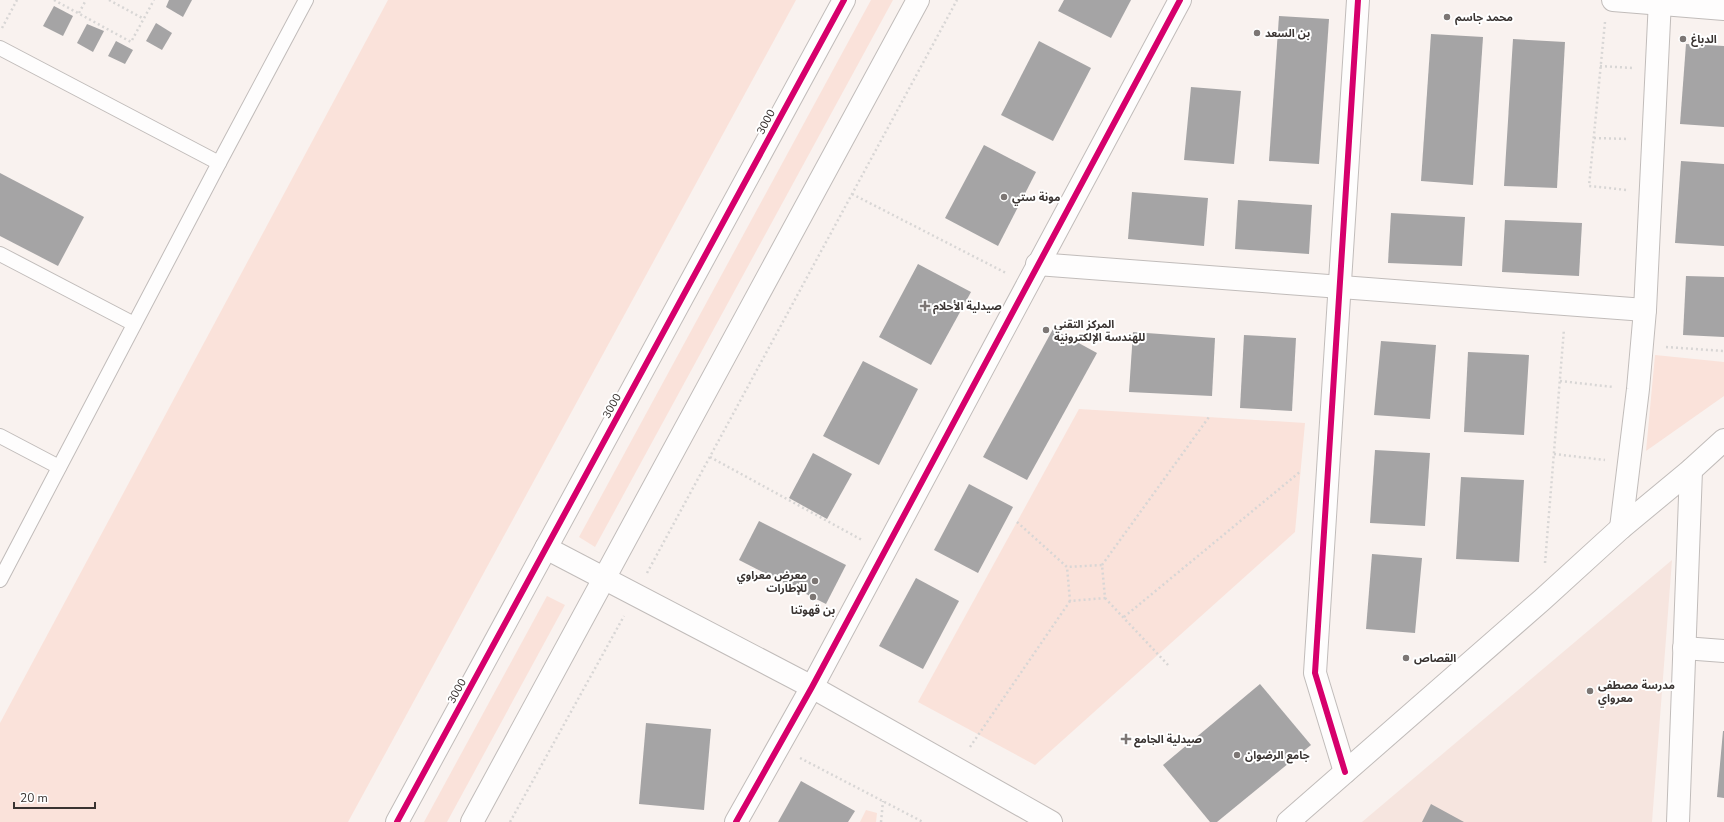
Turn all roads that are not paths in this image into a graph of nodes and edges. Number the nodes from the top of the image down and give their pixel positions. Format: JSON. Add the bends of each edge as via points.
{"nodes":[{"id":1,"x":306,"y":0,"type":"edge"},
{"id":2,"x":844,"y":0,"type":"edge"},
{"id":3,"x":918,"y":0,"type":"edge"},
{"id":4,"x":1180,"y":0,"type":"edge"},
{"id":5,"x":1358,"y":0,"type":"edge"},
{"id":6,"x":1660,"y":2,"type":"edge"},
{"id":7,"x":1610,"y":7,"type":"edge"},
{"id":8,"x":1724,"y":10,"type":"edge"},
{"id":9,"x":0,"y":48,"type":"edge"},
{"id":10,"x":218,"y":163,"type":"junction"},
{"id":11,"x":0,"y":254,"type":"edge"},
{"id":12,"x":1037,"y":264,"type":"junction"},
{"id":13,"x":1340,"y":288,"type":"junction"},
{"id":14,"x":1645,"y":310,"type":"junction"},
{"id":15,"x":134,"y":324,"type":"junction"},
{"id":16,"x":0,"y":436,"type":"edge"},
{"id":17,"x":1724,"y":440,"type":"edge"},
{"id":18,"x":59,"y":467,"type":"junction"},
{"id":19,"x":1690,"y":470,"type":"junction"},
{"id":20,"x":1621,"y":528,"type":"junction"},
{"id":21,"x":546,"y":548,"type":"junction"},
{"id":22,"x":604,"y":578,"type":"junction"},
{"id":23,"x":0,"y":580,"type":"edge"},
{"id":24,"x":1684,"y":648,"type":"junction"},
{"id":25,"x":1724,"y":651,"type":"edge"},
{"id":26,"x":812,"y":687,"type":"junction"},
{"id":27,"x":1345,"y":772,"type":"junction"},
{"id":28,"x":397,"y":822,"type":"edge"},
{"id":29,"x":472,"y":822,"type":"edge"},
{"id":30,"x":736,"y":822,"type":"edge"},
{"id":31,"x":1050,"y":822,"type":"edge"},
{"id":32,"x":1288,"y":822,"type":"edge"},
{"id":33,"x":1678,"y":822,"type":"edge"}],
"edges":[{"from":1,"to":10,"type":"lane"},
{"from":2,"to":21,"type":"street","name":"3000"},
{"from":3,"to":22,"type":"street"},
{"from":4,"to":12,"type":"street"},
{"from":5,"to":13,"type":"street"},
{"from":6,"to":7,"type":"street"},
{"from":6,"to":8,"type":"street"},
{"from":6,"to":14,"type":"street"},
{"from":9,"to":10,"type":"lane"},
{"from":10,"to":15,"type":"lane"},
{"from":11,"to":15,"type":"lane"},
{"from":12,"to":13,"type":"street"},
{"from":12,"to":26,"type":"street"},
{"from":13,"to":14,"type":"street"},
{"from":13,"to":27,"type":"street","via":[[1315,673]]},
{"from":14,"to":20,"type":"street"},
{"from":15,"to":18,"type":"lane"},
{"from":16,"to":18,"type":"lane"},
{"from":17,"to":19,"type":"street"},
{"from":18,"to":23,"type":"lane"},
{"from":19,"to":20,"type":"street"},
{"from":19,"to":24,"type":"street"},
{"from":20,"to":27,"type":"street"},
{"from":21,"to":22,"type":"street"},
{"from":21,"to":28,"type":"street","name":"3000"},
{"from":22,"to":26,"type":"street"},
{"from":22,"to":29,"type":"street"},
{"from":24,"to":25,"type":"street"},
{"from":24,"to":33,"type":"street"},
{"from":26,"to":30,"type":"street"},
{"from":26,"to":31,"type":"street"},
{"from":27,"to":32,"type":"street"}]}
